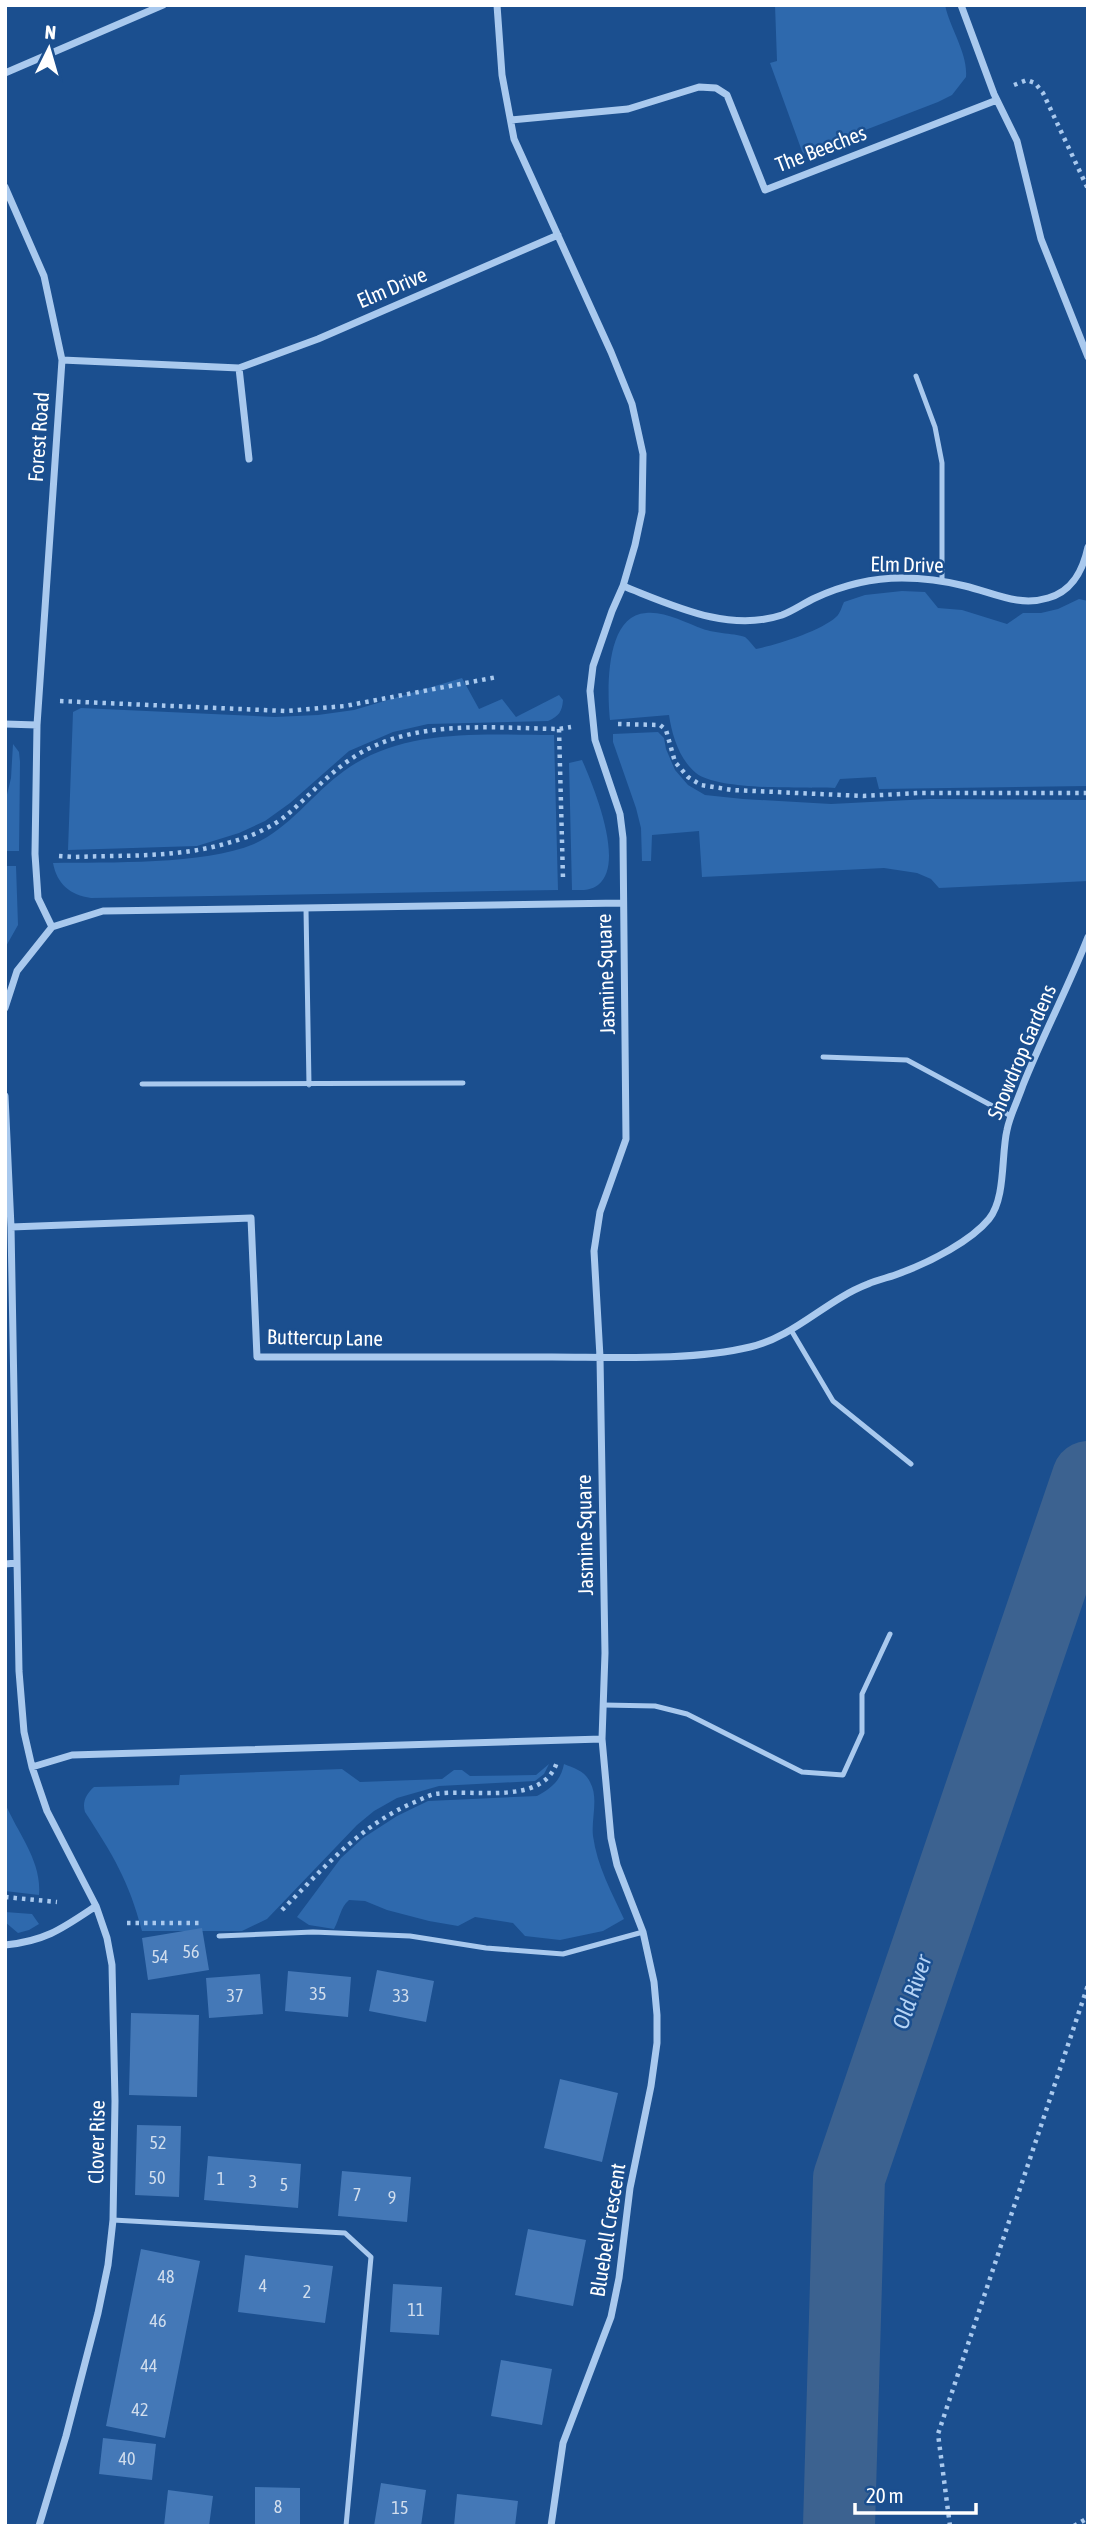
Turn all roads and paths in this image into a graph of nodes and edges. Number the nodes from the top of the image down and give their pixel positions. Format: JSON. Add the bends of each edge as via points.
{"nodes":[{"id":1,"x":163,"y":5,"type":"edge"},
{"id":2,"x":498,"y":5,"type":"edge"},
{"id":3,"x":961,"y":5,"type":"edge"},
{"id":4,"x":5,"y":73,"type":"edge"},
{"id":5,"x":995,"y":97,"type":"junction"},
{"id":6,"x":511,"y":120,"type":"junction"},
{"id":7,"x":5,"y":187,"type":"edge"},
{"id":8,"x":1088,"y":189,"type":"edge"},
{"id":9,"x":558,"y":235,"type":"junction"},
{"id":10,"x":1088,"y":357,"type":"edge"},
{"id":11,"x":62,"y":360,"type":"junction"},
{"id":12,"x":239,"y":368,"type":"junction"},
{"id":13,"x":916,"y":376,"type":"dead end"},
{"id":14,"x":249,"y":459,"type":"dead end"},
{"id":15,"x":1088,"y":547,"type":"edge"},
{"id":16,"x":942,"y":581,"type":"junction"},
{"id":17,"x":623,"y":586,"type":"junction"},
{"id":18,"x":497,"y":677,"type":"dead end"},
{"id":19,"x":38,"y":700,"type":"junction"},
{"id":20,"x":592,"y":723,"type":"junction"},
{"id":21,"x":5,"y":724,"type":"edge"},
{"id":22,"x":37,"y":725,"type":"junction"},
{"id":23,"x":559,"y":729,"type":"junction"},
{"id":24,"x":1088,"y":793,"type":"edge"},
{"id":25,"x":35,"y":854,"type":"junction"},
{"id":26,"x":563,"y":904,"type":"junction"},
{"id":27,"x":622,"y":904,"type":"junction"},
{"id":28,"x":306,"y":909,"type":"junction"},
{"id":29,"x":52,"y":926,"type":"junction"},
{"id":30,"x":1088,"y":937,"type":"edge"},
{"id":31,"x":5,"y":1007,"type":"edge"},
{"id":32,"x":823,"y":1057,"type":"dead end"},
{"id":33,"x":463,"y":1083,"type":"dead end"},
{"id":34,"x":142,"y":1084,"type":"dead end"},
{"id":35,"x":309,"y":1085,"type":"junction"},
{"id":36,"x":5,"y":1096,"type":"edge"},
{"id":37,"x":1011,"y":1116,"type":"junction"},
{"id":38,"x":11,"y":1227,"type":"junction"},
{"id":39,"x":791,"y":1330,"type":"junction"},
{"id":40,"x":600,"y":1357,"type":"junction"},
{"id":41,"x":911,"y":1464,"type":"dead end"},
{"id":42,"x":18,"y":1563,"type":"junction"},
{"id":43,"x":5,"y":1564,"type":"edge"},
{"id":44,"x":890,"y":1634,"type":"dead end"},
{"id":45,"x":604,"y":1705,"type":"junction"},
{"id":46,"x":602,"y":1740,"type":"junction"},
{"id":47,"x":564,"y":1742,"type":"junction"},
{"id":48,"x":32,"y":1767,"type":"junction"},
{"id":49,"x":5,"y":1897,"type":"edge"},
{"id":50,"x":96,"y":1906,"type":"junction"},
{"id":51,"x":102,"y":1923,"type":"junction"},
{"id":52,"x":199,"y":1923,"type":"dead end"},
{"id":53,"x":643,"y":1932,"type":"junction"},
{"id":54,"x":258,"y":1934,"type":"junction"},
{"id":55,"x":219,"y":1936,"type":"dead end"},
{"id":56,"x":5,"y":1945,"type":"edge"},
{"id":57,"x":1088,"y":1985,"type":"edge"},
{"id":58,"x":114,"y":2220,"type":"junction"},
{"id":59,"x":1088,"y":2518,"type":"edge"},
{"id":60,"x":39,"y":2526,"type":"edge"},
{"id":61,"x":346,"y":2526,"type":"edge"},
{"id":62,"x":551,"y":2526,"type":"edge"},
{"id":63,"x":950,"y":2526,"type":"edge"},
{"id":64,"x":1074,"y":2526,"type":"edge"}],
"edges":[{"from":1,"to":4,"type":"street"},
{"from":2,"to":6,"type":"street","via":[[502,75]]},
{"from":3,"to":5,"type":"street"},
{"from":5,"to":6,"type":"street","name":"The Beeches","via":[[765,190],[727,94],[716,88],[699,87],[628,110]]},
{"from":5,"to":8,"type":"path","via":[[1027,80],[1035,83]]},
{"from":5,"to":10,"type":"street","via":[[1017,142],[1041,239]]},
{"from":6,"to":9,"type":"street","via":[[514,139]]},
{"from":7,"to":11,"type":"street","name":"Forest Road","via":[[44,276]]},
{"from":9,"to":12,"type":"street","name":"Elm Drive","via":[[318,339]]},
{"from":9,"to":17,"type":"street","via":[[626,391],[642,444],[642,512]]},
{"from":11,"to":12,"type":"street","name":"Elm Drive"},
{"from":11,"to":19,"type":"street","name":"Forest Road"},
{"from":12,"to":14,"type":"street"},
{"from":13,"to":16,"type":"lane","via":[[942,463]]},
{"from":15,"to":16,"type":"street","name":"Elm Drive","via":[[1078,577],[1066,589],[1032,602]]},
{"from":16,"to":17,"type":"street","name":"Elm Drive","via":[[878,579],[847,585],[757,621],[706,617]]},
{"from":17,"to":20,"type":"street","via":[[593,666]]},
{"from":18,"to":19,"type":"path","via":[[345,706],[286,711]]},
{"from":19,"to":22,"type":"street","name":"Forest Road"},
{"from":20,"to":23,"type":"path"},
{"from":20,"to":24,"type":"path","via":[[660,725],[688,777],[701,785],[732,790],[863,796]]},
{"from":20,"to":27,"type":"street","via":[[620,814]]},
{"from":21,"to":22,"type":"street"},
{"from":22,"to":25,"type":"street","name":"Forest Road"},
{"from":23,"to":25,"type":"path","via":[[440,728],[377,745],[356,755],[262,830],[195,851],[73,858]]},
{"from":23,"to":26,"type":"path"},
{"from":25,"to":29,"type":"street","name":"Forest Road","via":[[38,898]]},
{"from":26,"to":27,"type":"street","name":"Jasmine Square"},
{"from":26,"to":28,"type":"street","name":"Jasmine Square"},
{"from":27,"to":40,"type":"street","name":"Jasmine Square","via":[[626,1139],[600,1212],[594,1251]]},
{"from":28,"to":29,"type":"street","name":"Jasmine Square","via":[[103,911]]},
{"from":28,"to":35,"type":"lane"},
{"from":29,"to":31,"type":"street","via":[[17,971]]},
{"from":30,"to":37,"type":"street","name":"Snowdrop Gardens"},
{"from":32,"to":37,"type":"lane","via":[[907,1060]]},
{"from":33,"to":35,"type":"lane"},
{"from":34,"to":35,"type":"lane"},
{"from":36,"to":38,"type":"street"},
{"from":37,"to":39,"type":"street","name":"Snowdrop Gardens","via":[[998,1202],[990,1218],[942,1254],[841,1296]]},
{"from":38,"to":40,"type":"street","name":"Buttercup Lane","via":[[251,1218],[257,1357]]},
{"from":38,"to":42,"type":"street"},
{"from":39,"to":40,"type":"street","name":"Snowdrop Gardens","via":[[751,1348]]},
{"from":39,"to":41,"type":"lane","via":[[833,1401]]},
{"from":40,"to":45,"type":"street","name":"Jasmine Square"},
{"from":42,"to":43,"type":"street"},
{"from":42,"to":48,"type":"street","via":[[19,1671]]},
{"from":44,"to":45,"type":"lane","via":[[862,1694],[862,1733],[843,1775],[802,1772],[687,1714],[655,1706]]},
{"from":45,"to":46,"type":"street","name":"Jasmine Square"},
{"from":46,"to":47,"type":"street"},
{"from":46,"to":53,"type":"street","name":"Bluebell Crescent","via":[[611,1838]]},
{"from":47,"to":48,"type":"street","via":[[98,1753]]},
{"from":47,"to":54,"type":"path","via":[[554,1772],[541,1786],[522,1791],[434,1794],[395,1810],[357,1837]]},
{"from":48,"to":50,"type":"street","name":"Clover Rise","via":[[47,1811]]},
{"from":49,"to":50,"type":"path"},
{"from":50,"to":51,"type":"street","name":"Clover Rise"},
{"from":50,"to":56,"type":"street","via":[[55,1933]]},
{"from":51,"to":52,"type":"path"},
{"from":51,"to":58,"type":"street","name":"Clover Rise","via":[[112,1965]]},
{"from":53,"to":54,"type":"lane","via":[[563,1954],[410,1936]]},
{"from":53,"to":62,"type":"street","name":"Bluebell Crescent","via":[[657,2015],[651,2086],[611,2317],[562,2443]]},
{"from":54,"to":55,"type":"lane"},
{"from":57,"to":63,"type":"path","via":[[938,2434]]},
{"from":58,"to":60,"type":"street","name":"Clover Rise","via":[[98,2313]]},
{"from":58,"to":61,"type":"lane","via":[[345,2233],[371,2257]]},
{"from":59,"to":64,"type":"path"}]}
